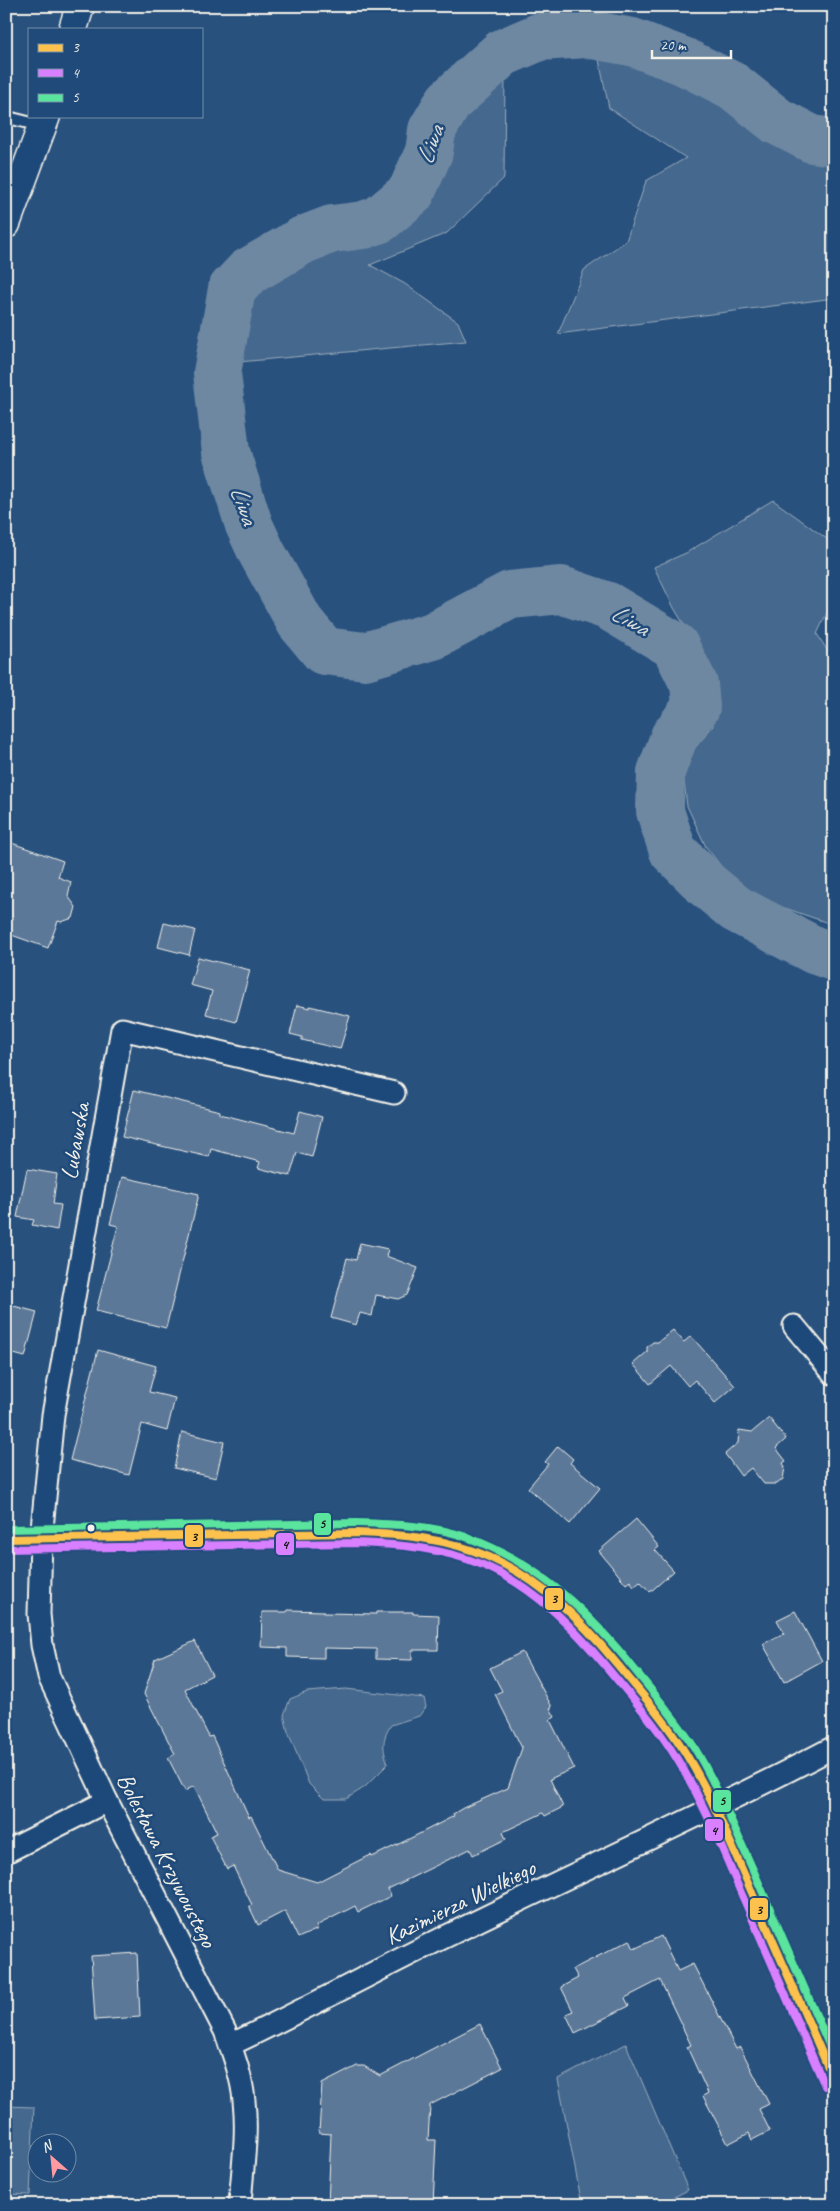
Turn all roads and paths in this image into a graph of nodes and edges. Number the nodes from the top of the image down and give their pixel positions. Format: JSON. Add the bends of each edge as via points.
{"nodes":[{"id":1,"x":80,"y":6,"type":"edge"},
{"id":2,"x":73,"y":28,"type":"edge"},
{"id":3,"x":6,"y":117,"type":"edge"},
{"id":4,"x":44,"y":121,"type":"edge"},
{"id":5,"x":6,"y":224,"type":"edge"},
{"id":6,"x":394,"y":1093,"type":"dead end"},
{"id":7,"x":794,"y":1326,"type":"dead end"},
{"id":8,"x":834,"y":1374,"type":"edge"},
{"id":9,"x":6,"y":1539,"type":"edge"},
{"id":10,"x":41,"y":1539,"type":"junction"},
{"id":11,"x":834,"y":1747,"type":"edge"},
{"id":12,"x":106,"y":1801,"type":"junction"},
{"id":13,"x":715,"y":1808,"type":"junction"},
{"id":14,"x":6,"y":1852,"type":"edge"},
{"id":15,"x":230,"y":2045,"type":"junction"},
{"id":16,"x":834,"y":2082,"type":"edge"},
{"id":17,"x":240,"y":2205,"type":"edge"}],
"edges":[{"from":1,"to":2,"type":"street"},
{"from":3,"to":4,"type":"lane"},
{"from":4,"to":5,"type":"street"},
{"from":6,"to":10,"type":"street","name":"Lubawska","via":[[122,1029],[53,1415]]},
{"from":7,"to":8,"type":"street"},
{"from":9,"to":10,"type":"street"},
{"from":10,"to":12,"type":"street","name":"Bolesława Krzywoustego","via":[[39,1614],[49,1676]]},
{"from":10,"to":13,"type":"street","via":[[383,1534],[435,1540],[472,1550],[515,1570],[566,1606],[585,1625],[666,1725]]},
{"from":11,"to":13,"type":"street","name":"Kazimierza Wielkiego"},
{"from":12,"to":14,"type":"street"},
{"from":12,"to":15,"type":"street","name":"Bolesława Krzywoustego","via":[[208,1996]]},
{"from":13,"to":15,"type":"street","name":"Kazimierza Wielkiego","via":[[452,1933]]},
{"from":13,"to":16,"type":"street"},
{"from":15,"to":17,"type":"street","name":"Bolesława Krzywoustego","via":[[244,2101]]}]}
